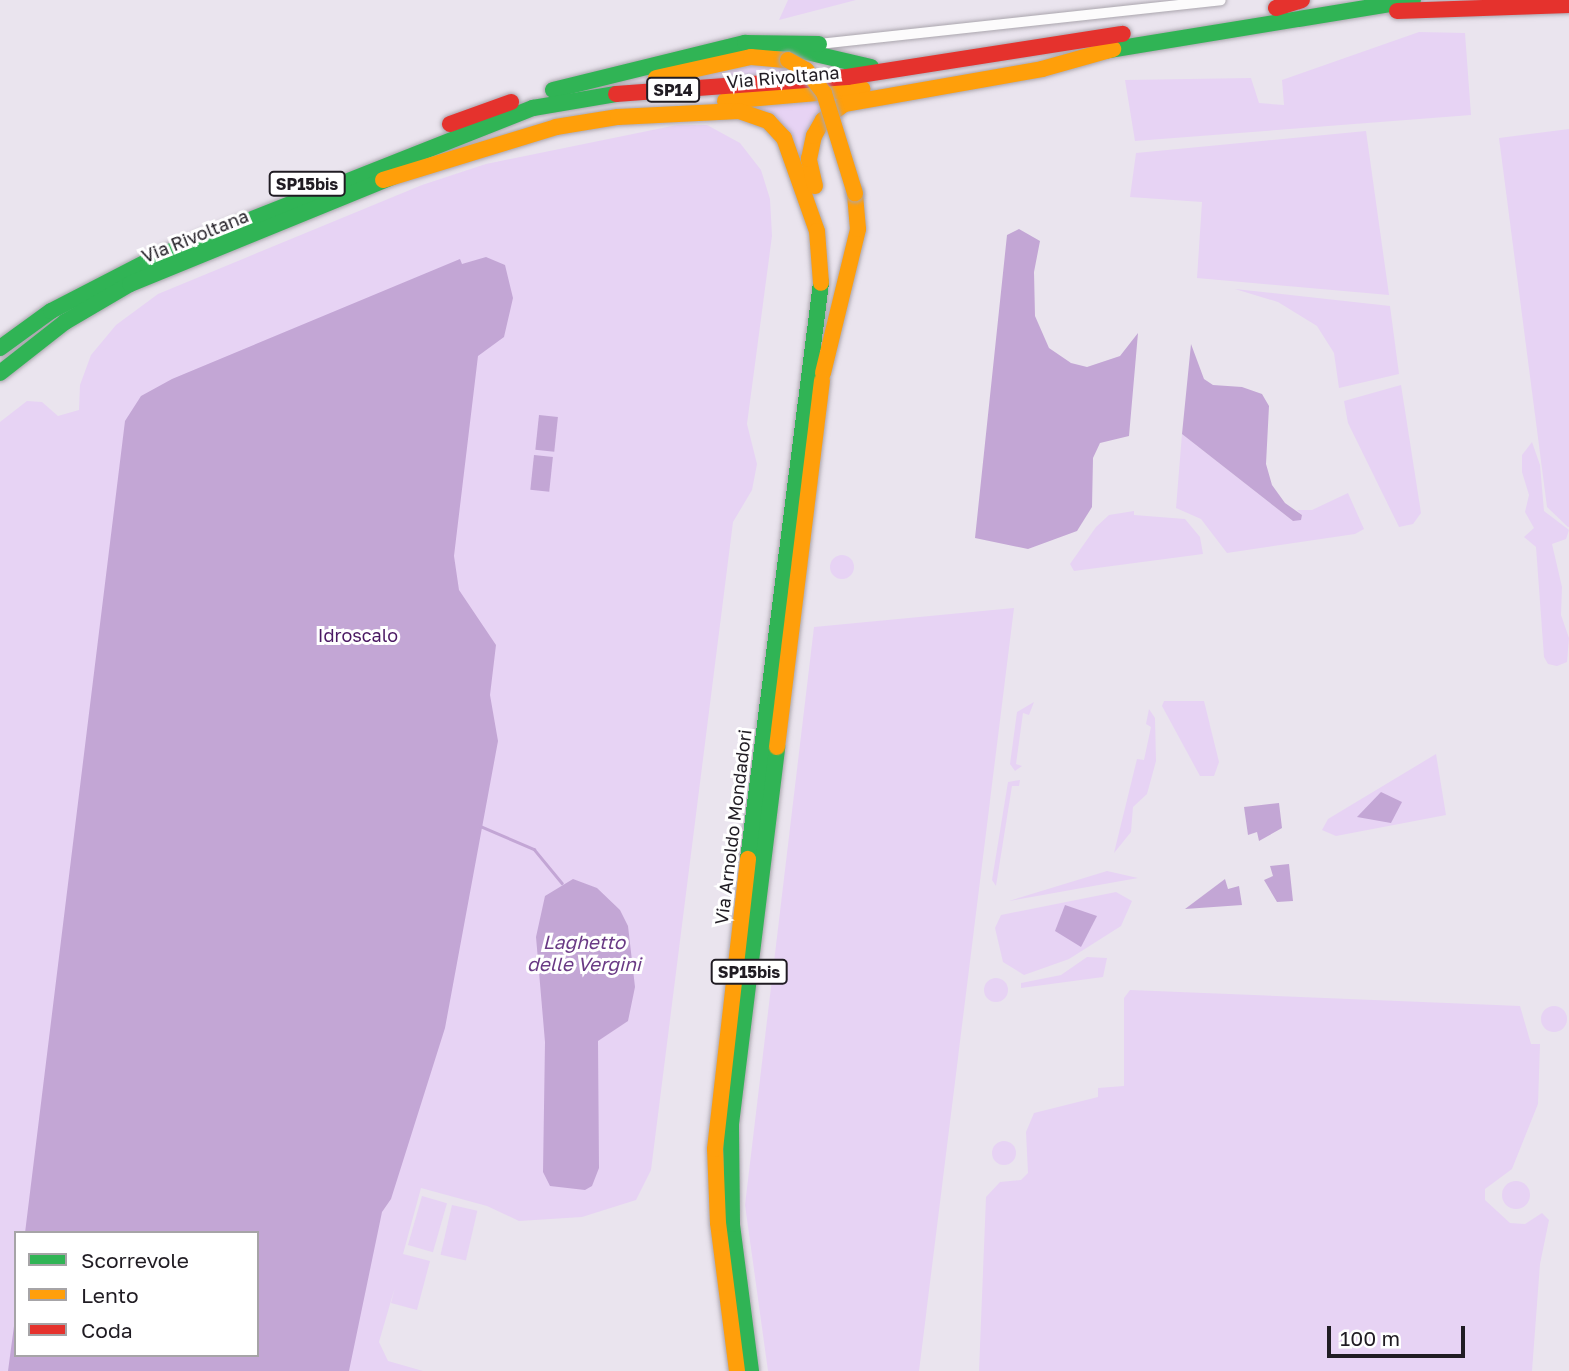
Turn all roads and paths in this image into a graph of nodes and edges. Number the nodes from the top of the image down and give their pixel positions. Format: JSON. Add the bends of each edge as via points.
{"nodes":[{"id":1,"x":1221,"y":0,"type":"edge"},
{"id":2,"x":1302,"y":0,"type":"edge"},
{"id":3,"x":1331,"y":0,"type":"edge"},
{"id":4,"x":1413,"y":0,"type":"edge"},
{"id":5,"x":1569,"y":5,"type":"edge"},
{"id":6,"x":1276,"y":8,"type":"junction"},
{"id":7,"x":1292,"y":18,"type":"junction"},
{"id":8,"x":777,"y":43,"type":"junction"},
{"id":9,"x":819,"y":44,"type":"joint"},
{"id":10,"x":1113,"y":49,"type":"junction"},
{"id":11,"x":979,"y":59,"type":"junction"},
{"id":12,"x":575,"y":85,"type":"junction"},
{"id":13,"x":383,"y":180,"type":"junction"},
{"id":14,"x":51,"y":311,"type":"junction"},
{"id":15,"x":0,"y":348,"type":"edge"},
{"id":16,"x":0,"y":373,"type":"edge"},
{"id":17,"x":823,"y":373,"type":"junction"},
{"id":18,"x":737,"y":1371,"type":"edge"},
{"id":19,"x":751,"y":1371,"type":"edge"}],
"edges":[{"from":1,"to":9,"type":"street","name":"Via Rivoltana"},
{"from":2,"to":6,"type":"highway","number":"SP14"},
{"from":3,"to":6,"type":"highway","name":"Via Rivoltana","number":"SP14"},
{"from":4,"to":7,"type":"highway","name":"Via Rivoltana","number":"SP14"},
{"from":5,"to":7,"type":"highway","via":[[1440,7]]},
{"from":6,"to":11,"type":"highway","name":"Via Rivoltana","number":"SP14"},
{"from":7,"to":10,"type":"highway","name":"Via Rivoltana","number":"SP14"},
{"from":8,"to":9,"type":"highway"},
{"from":8,"to":11,"type":"highway","number":"SP14","via":[[866,67]]},
{"from":8,"to":12,"type":"highway","number":"SP14","via":[[745,43]]},
{"from":10,"to":13,"type":"highway","name":"Via Rivoltana","number":"SP14","via":[[866,89],[579,114],[497,135]]},
{"from":10,"to":17,"type":"highway","number":"SP15bis","via":[[1042,69],[866,97],[844,104],[823,120],[809,159],[833,261]]},
{"from":11,"to":14,"type":"highway","name":"Via Rivoltana","number":"SP14","via":[[847,77],[590,96],[533,108],[154,258]]},
{"from":12,"to":14,"type":"highway","number":"SP15bis","via":[[483,110],[329,175],[120,267]]},
{"from":12,"to":17,"type":"highway","number":"SP15bis","bridge":true,"via":[[682,75],[751,57],[788,60],[806,70],[824,93],[855,193],[858,229]]},
{"from":13,"to":16,"type":"highway","name":"Via Rivoltana","number":"SP15bis","via":[[131,284],[65,322]]},
{"from":13,"to":18,"type":"highway","name":"Via Arnoldo Mondadori","number":"SP15bis","via":[[533,132],[595,119],[732,111],[768,121],[784,138],[817,231],[822,281],[715,1149],[719,1232]]},
{"from":14,"to":15,"type":"highway","name":"Via Rivoltana","number":"SP15bis"},
{"from":17,"to":19,"type":"highway","name":"Via Arnoldo Mondadori","number":"SP15bis","via":[[731,1124],[732,1224]]}]}
